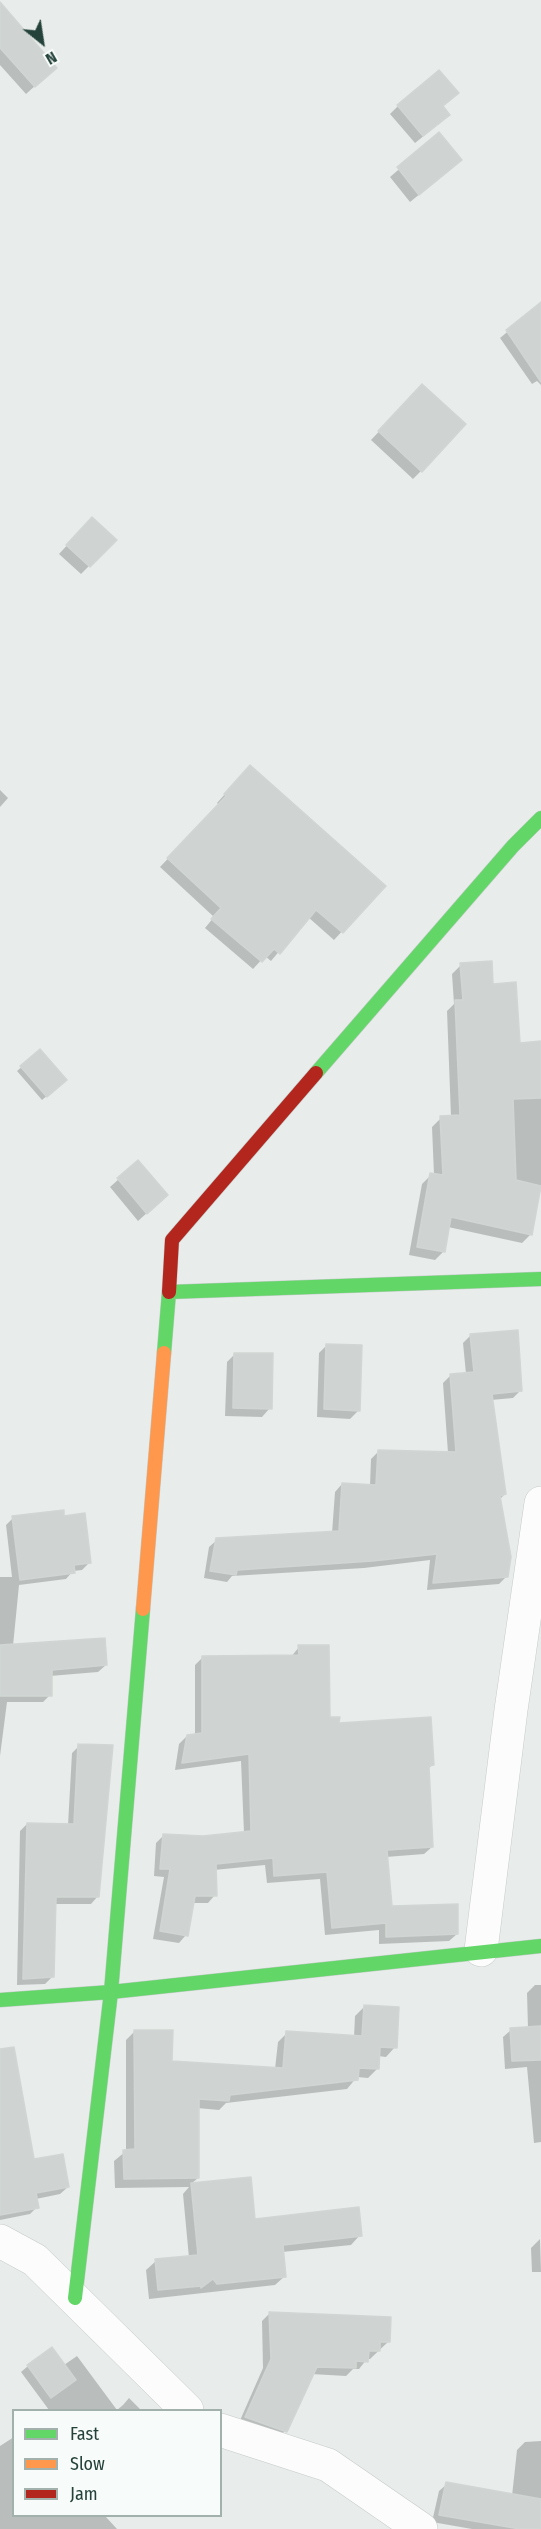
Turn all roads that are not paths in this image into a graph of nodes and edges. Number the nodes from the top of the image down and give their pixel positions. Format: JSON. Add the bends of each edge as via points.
{"nodes":[{"id":1,"x":541,"y":818,"type":"edge"},
{"id":2,"x":541,"y":1279,"type":"edge"},
{"id":3,"x":169,"y":1292,"type":"junction"},
{"id":4,"x":541,"y":1503,"type":"edge"},
{"id":5,"x":541,"y":1946,"type":"edge"},
{"id":6,"x":481,"y":1950,"type":"junction"},
{"id":7,"x":111,"y":1992,"type":"junction"},
{"id":8,"x":0,"y":2000,"type":"edge"},
{"id":9,"x":0,"y":2241,"type":"edge"},
{"id":10,"x":75,"y":2298,"type":"junction"},
{"id":11,"x":186,"y":2409,"type":"edge"},
{"id":12,"x":222,"y":2431,"type":"edge"},
{"id":13,"x":421,"y":2529,"type":"edge"}],
"edges":[{"from":1,"to":3,"type":"street","via":[[172,1240]]},
{"from":2,"to":3,"type":"street"},
{"from":3,"to":7,"type":"street"},
{"from":4,"to":6,"type":"street","via":[[510,1710]]},
{"from":5,"to":6,"type":"street"},
{"from":6,"to":7,"type":"street"},
{"from":7,"to":8,"type":"street"},
{"from":7,"to":10,"type":"street"},
{"from":9,"to":10,"type":"street","via":[[35,2260]]},
{"from":10,"to":11,"type":"street"},
{"from":12,"to":13,"type":"street","via":[[327,2465]]}]}
